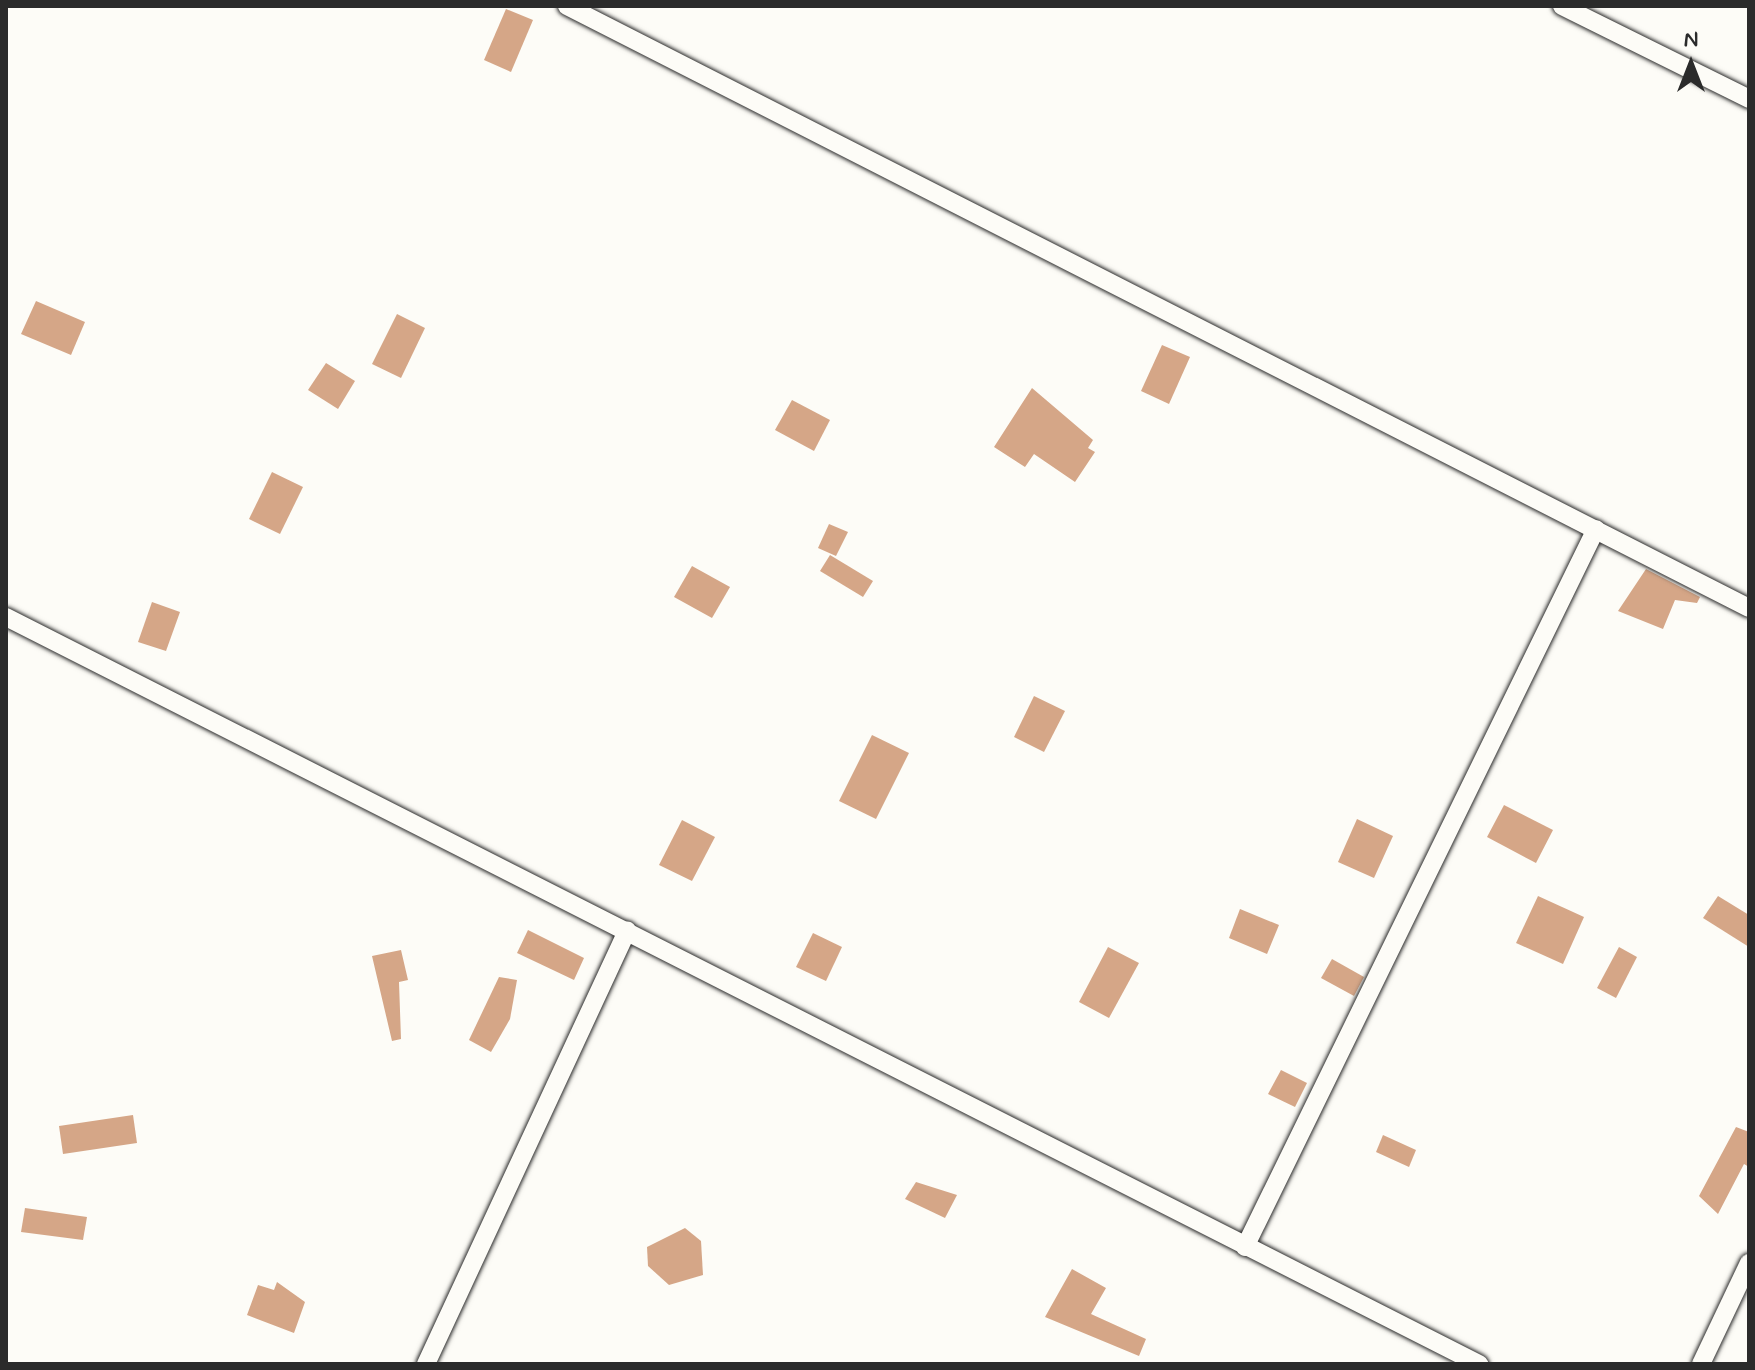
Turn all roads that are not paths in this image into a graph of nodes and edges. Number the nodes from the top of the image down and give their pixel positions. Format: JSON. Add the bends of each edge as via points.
{"nodes":[{"id":1,"x":567,"y":6,"type":"edge"},
{"id":2,"x":1562,"y":6,"type":"edge"},
{"id":3,"x":1749,"y":99,"type":"edge"},
{"id":4,"x":1596,"y":529,"type":"junction"},
{"id":5,"x":1749,"y":608,"type":"edge"},
{"id":6,"x":6,"y":617,"type":"edge"},
{"id":7,"x":627,"y":930,"type":"junction"},
{"id":8,"x":1245,"y":1247,"type":"junction"},
{"id":9,"x":1749,"y":1263,"type":"edge"},
{"id":10,"x":426,"y":1364,"type":"edge"},
{"id":11,"x":1479,"y":1364,"type":"edge"},
{"id":12,"x":1701,"y":1364,"type":"edge"}],
"edges":[{"from":1,"to":4,"type":"street"},
{"from":2,"to":3,"type":"street"},
{"from":4,"to":5,"type":"street"},
{"from":4,"to":8,"type":"street"},
{"from":6,"to":7,"type":"street"},
{"from":7,"to":8,"type":"street"},
{"from":7,"to":10,"type":"street"},
{"from":8,"to":11,"type":"street"},
{"from":9,"to":12,"type":"street"}]}
